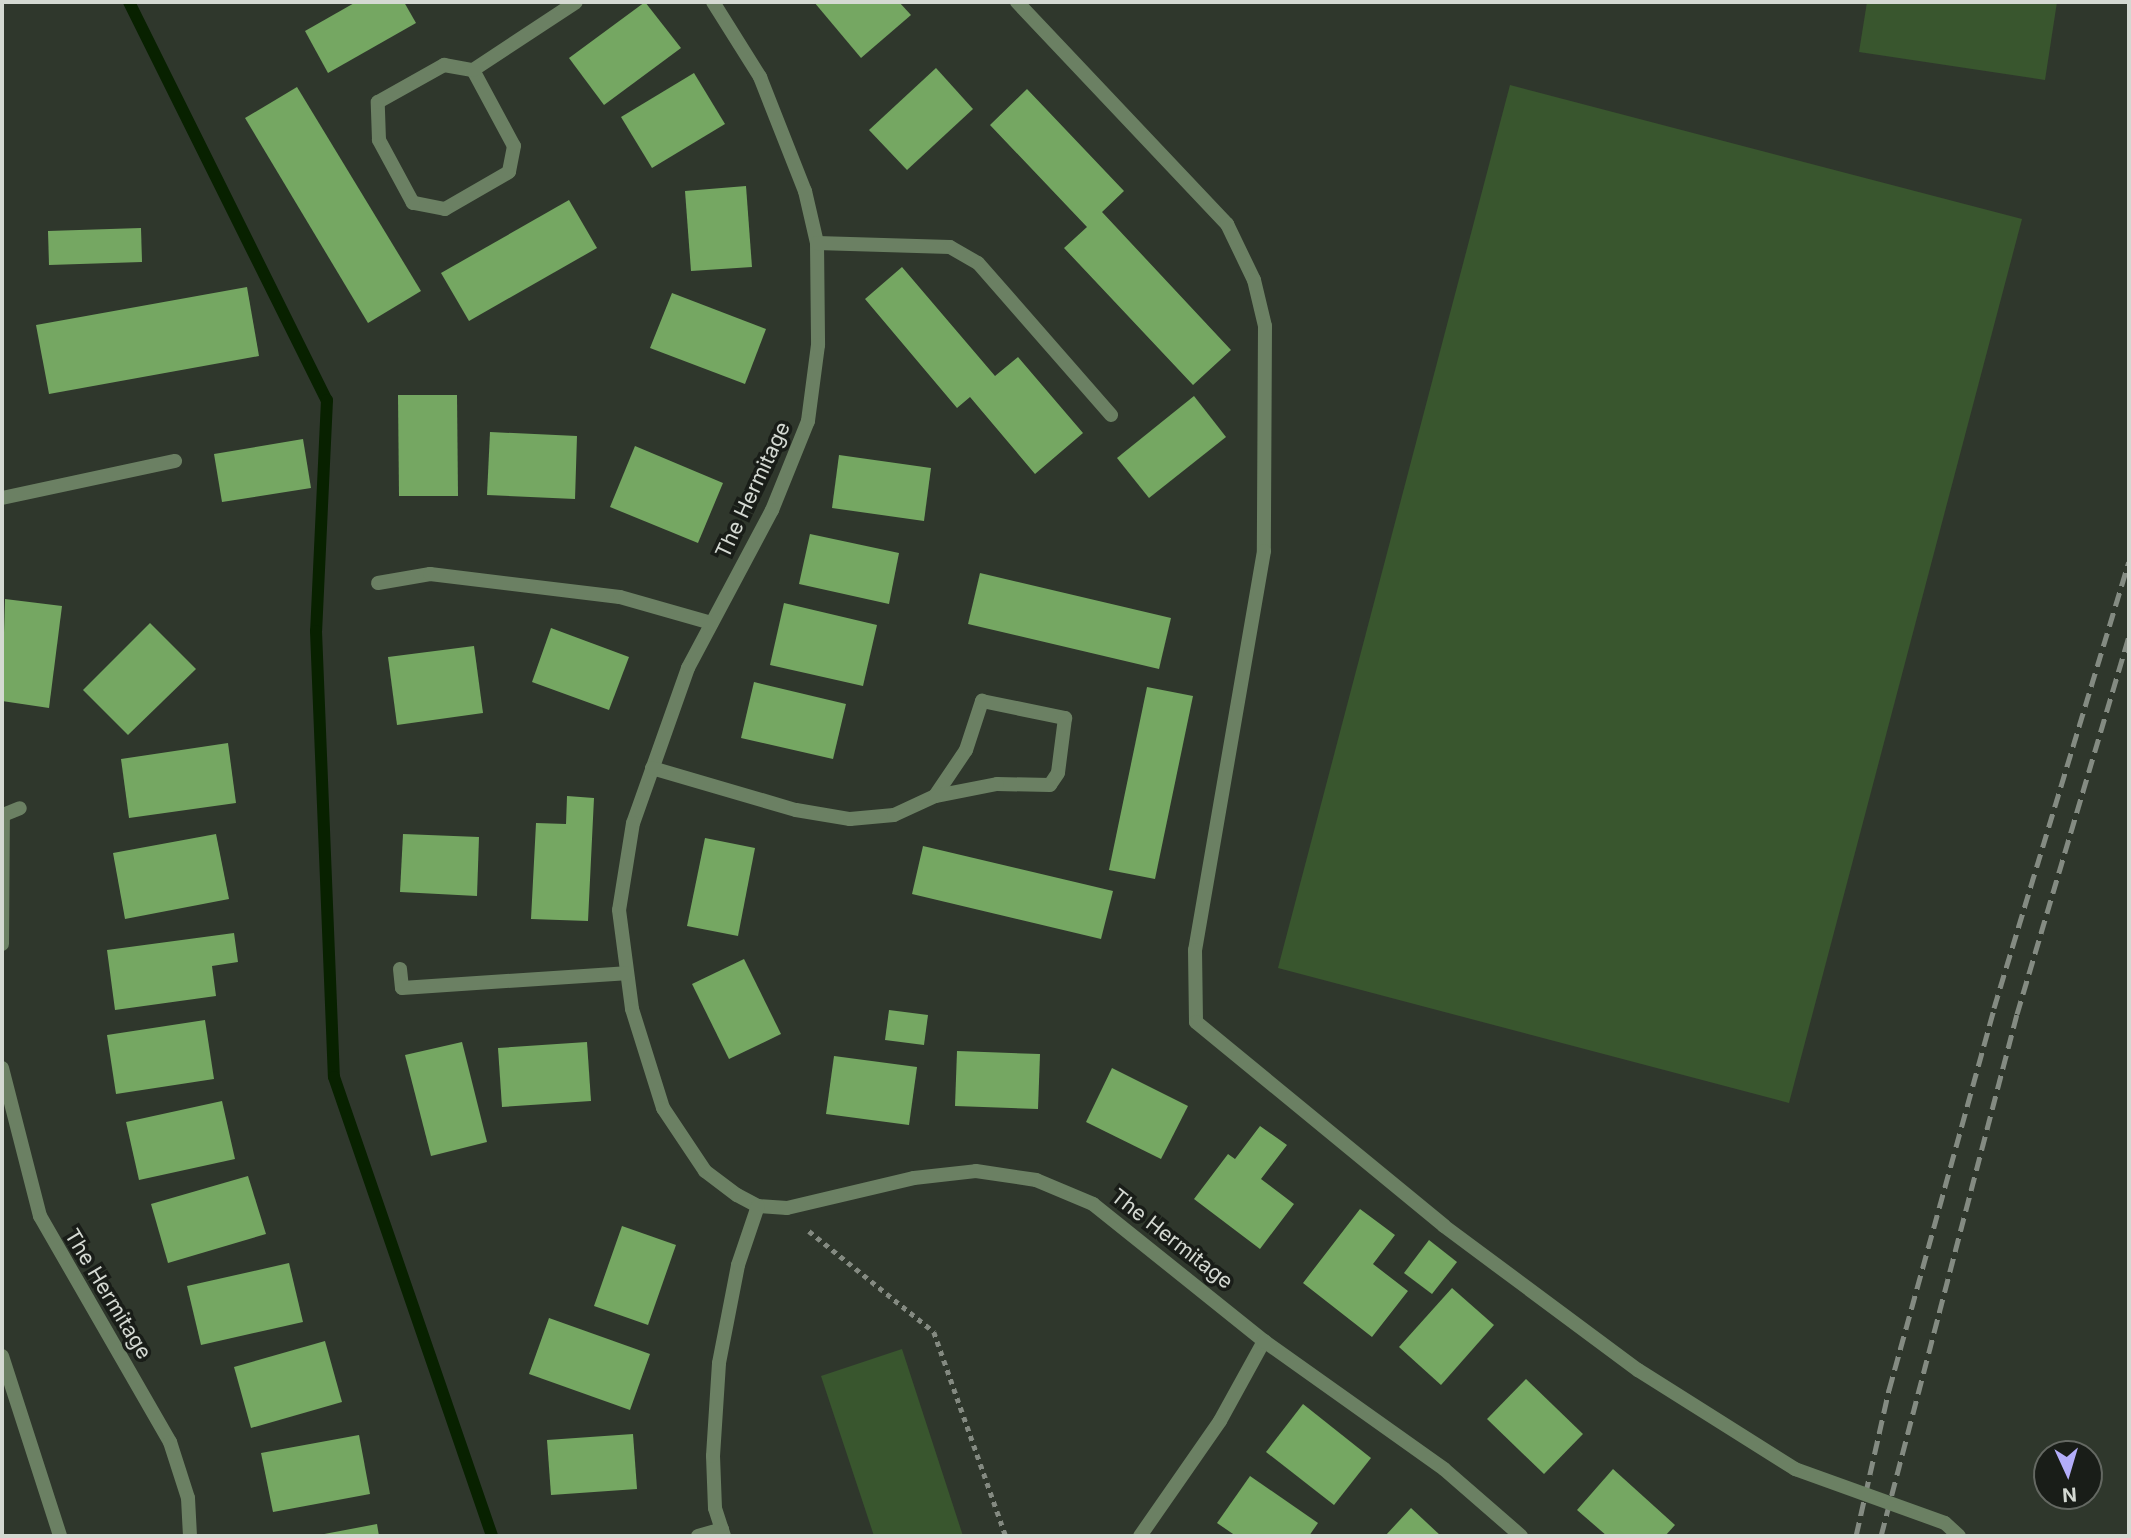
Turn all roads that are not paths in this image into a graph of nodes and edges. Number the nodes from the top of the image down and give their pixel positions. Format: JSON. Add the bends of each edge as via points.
{"nodes":[{"id":1,"x":576,"y":2,"type":"edge"},
{"id":2,"x":713,"y":2,"type":"edge"},
{"id":3,"x":1017,"y":2,"type":"edge"},
{"id":4,"x":473,"y":70,"type":"junction"},
{"id":5,"x":817,"y":243,"type":"junction"},
{"id":6,"x":1111,"y":415,"type":"dead end"},
{"id":7,"x":175,"y":461,"type":"dead end"},
{"id":8,"x":2,"y":498,"type":"edge"},
{"id":9,"x":378,"y":583,"type":"dead end"},
{"id":10,"x":711,"y":623,"type":"junction"},
{"id":11,"x":652,"y":768,"type":"junction"},
{"id":12,"x":935,"y":796,"type":"junction"},
{"id":13,"x":20,"y":808,"type":"dead end"},
{"id":14,"x":2,"y":944,"type":"edge"},
{"id":15,"x":400,"y":969,"type":"dead end"},
{"id":16,"x":625,"y":973,"type":"junction"},
{"id":17,"x":2,"y":1068,"type":"edge"},
{"id":18,"x":758,"y":1206,"type":"junction"},
{"id":19,"x":1264,"y":1341,"type":"junction"},
{"id":20,"x":2,"y":1356,"type":"edge"},
{"id":21,"x":723,"y":1533,"type":"edge"},
{"id":22,"x":60,"y":1536,"type":"edge"},
{"id":23,"x":190,"y":1536,"type":"edge"},
{"id":24,"x":698,"y":1536,"type":"edge"},
{"id":25,"x":1140,"y":1536,"type":"edge"},
{"id":26,"x":1521,"y":1536,"type":"edge"},
{"id":27,"x":1959,"y":1536,"type":"edge"}],
"edges":[{"from":1,"to":4,"type":"street"},
{"from":2,"to":5,"type":"street","name":"The Hermitage","via":[[781,121]]},
{"from":3,"to":27,"type":"street","bridge":true,"via":[[1227,224],[1254,280],[1265,326],[1264,551],[1195,950],[1196,1022],[1476,1250],[1638,1370],[1795,1469],[1945,1524]]},
{"from":4,"to":4,"type":"street","via":[[444,65],[378,102],[379,140],[413,203],[445,209],[509,172],[514,146]]},
{"from":5,"to":6,"type":"street","via":[[950,247],[978,264]]},
{"from":5,"to":10,"type":"street","name":"The Hermitage","via":[[818,345],[808,421],[772,510]]},
{"from":7,"to":8,"type":"street"},
{"from":9,"to":10,"type":"street","via":[[430,573],[620,597]]},
{"from":10,"to":11,"type":"street","name":"The Hermitage"},
{"from":11,"to":12,"type":"street","via":[[729,793],[850,819],[894,815]]},
{"from":11,"to":16,"type":"street","name":"The Hermitage","via":[[623,867],[619,910]]},
{"from":12,"to":12,"type":"street","via":[[966,750],[982,701],[1065,718],[1058,773],[1050,785],[997,784]]},
{"from":13,"to":14,"type":"street","via":[[3,815]]},
{"from":15,"to":16,"type":"street","via":[[402,988]]},
{"from":16,"to":18,"type":"street","name":"The Hermitage","via":[[663,1108],[705,1171]]},
{"from":17,"to":23,"type":"street","name":"The Hermitage","via":[[40,1216],[79,1294],[165,1431],[188,1497]]},
{"from":18,"to":19,"type":"street","name":"The Hermitage","via":[[787,1208],[914,1178],[976,1171],[1036,1180],[1094,1204]]},
{"from":18,"to":21,"type":"street","via":[[738,1265],[719,1363],[713,1456]]},
{"from":19,"to":25,"type":"street","via":[[1220,1421]]},
{"from":19,"to":26,"type":"street","name":"The Hermitage","via":[[1444,1469]]},
{"from":20,"to":22,"type":"street"},
{"from":21,"to":24,"type":"street"}]}
